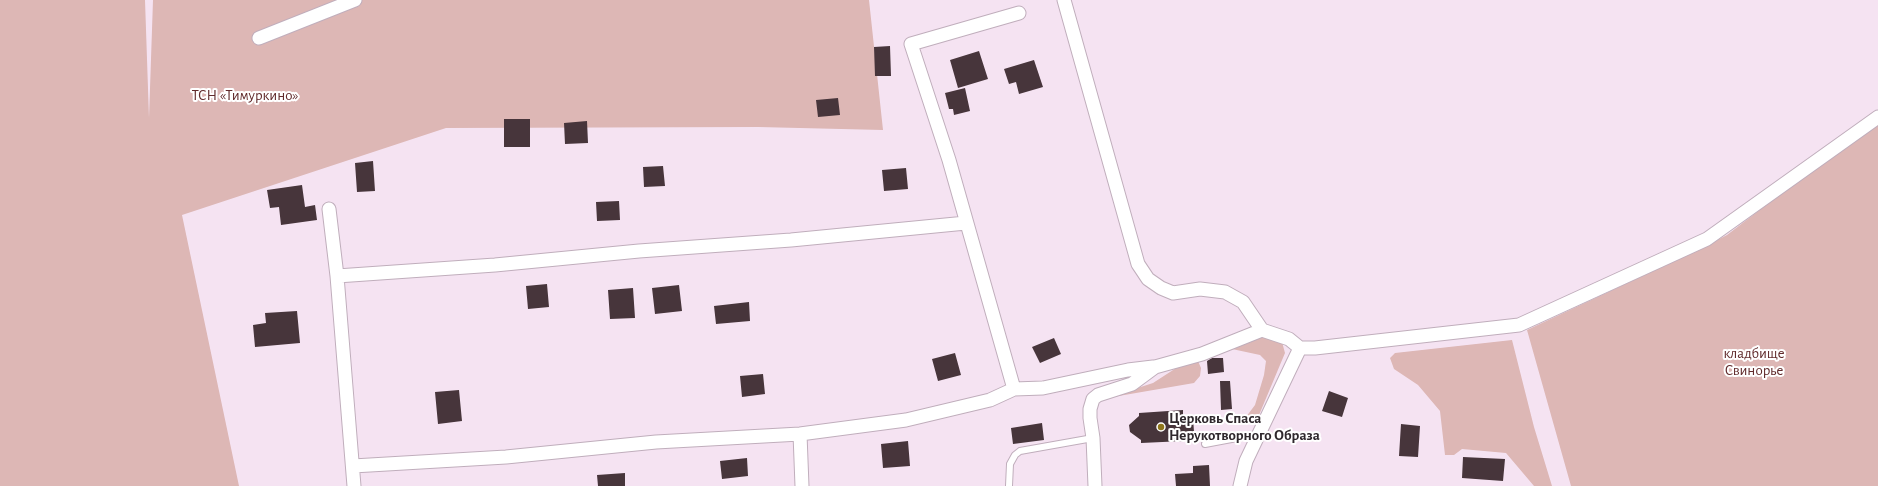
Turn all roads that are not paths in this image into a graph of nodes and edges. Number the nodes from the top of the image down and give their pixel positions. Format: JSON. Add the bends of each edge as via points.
{"nodes":[{"id":1,"x":355,"y":0,"type":"edge"},
{"id":2,"x":1064,"y":0,"type":"edge"},
{"id":3,"x":1019,"y":12,"type":"dead end"},
{"id":4,"x":259,"y":38,"type":"dead end"},
{"id":5,"x":1878,"y":117,"type":"edge"},
{"id":6,"x":329,"y":209,"type":"dead end"},
{"id":7,"x":966,"y":223,"type":"junction"},
{"id":8,"x":337,"y":276,"type":"junction"},
{"id":9,"x":1262,"y":330,"type":"junction"},
{"id":10,"x":1300,"y":348,"type":"junction"},
{"id":11,"x":1155,"y":367,"type":"junction"},
{"id":12,"x":1014,"y":389,"type":"junction"},
{"id":13,"x":800,"y":434,"type":"junction"},
{"id":14,"x":1259,"y":434,"type":"junction"},
{"id":15,"x":1093,"y":438,"type":"junction"},
{"id":16,"x":1205,"y":444,"type":"dead end"},
{"id":17,"x":352,"y":466,"type":"junction"},
{"id":18,"x":354,"y":486,"type":"edge"},
{"id":19,"x":802,"y":486,"type":"edge"},
{"id":20,"x":1010,"y":486,"type":"edge"},
{"id":21,"x":1095,"y":486,"type":"edge"},
{"id":22,"x":1240,"y":486,"type":"edge"}],
"edges":[{"from":1,"to":4,"type":"street"},
{"from":2,"to":9,"type":"street","via":[[1138,264],[1148,279],[1173,293],[1200,289],[1225,292],[1243,302]]},
{"from":3,"to":7,"type":"street","via":[[911,44],[949,160]]},
{"from":5,"to":10,"type":"street","via":[[1707,239],[1532,320],[1502,328],[1325,348]]},
{"from":6,"to":8,"type":"street"},
{"from":7,"to":8,"type":"street","via":[[495,265]]},
{"from":7,"to":12,"type":"street"},
{"from":8,"to":17,"type":"street"},
{"from":9,"to":10,"type":"street","via":[[1288,339]]},
{"from":9,"to":11,"type":"street","via":[[1202,354]]},
{"from":10,"to":14,"type":"street"},
{"from":11,"to":12,"type":"street","via":[[1128,370],[1043,388]]},
{"from":11,"to":15,"type":"street","via":[[1132,384],[1093,399],[1090,410]]},
{"from":12,"to":13,"type":"street","via":[[990,400],[906,420]]},
{"from":13,"to":17,"type":"street","via":[[656,442],[506,457]]},
{"from":13,"to":19,"type":"street"},
{"from":14,"to":16,"type":"lane"},
{"from":14,"to":22,"type":"street","via":[[1246,461]]},
{"from":15,"to":20,"type":"lane","via":[[1020,451],[1010,464]]},
{"from":15,"to":21,"type":"street"},
{"from":17,"to":18,"type":"street"}]}
